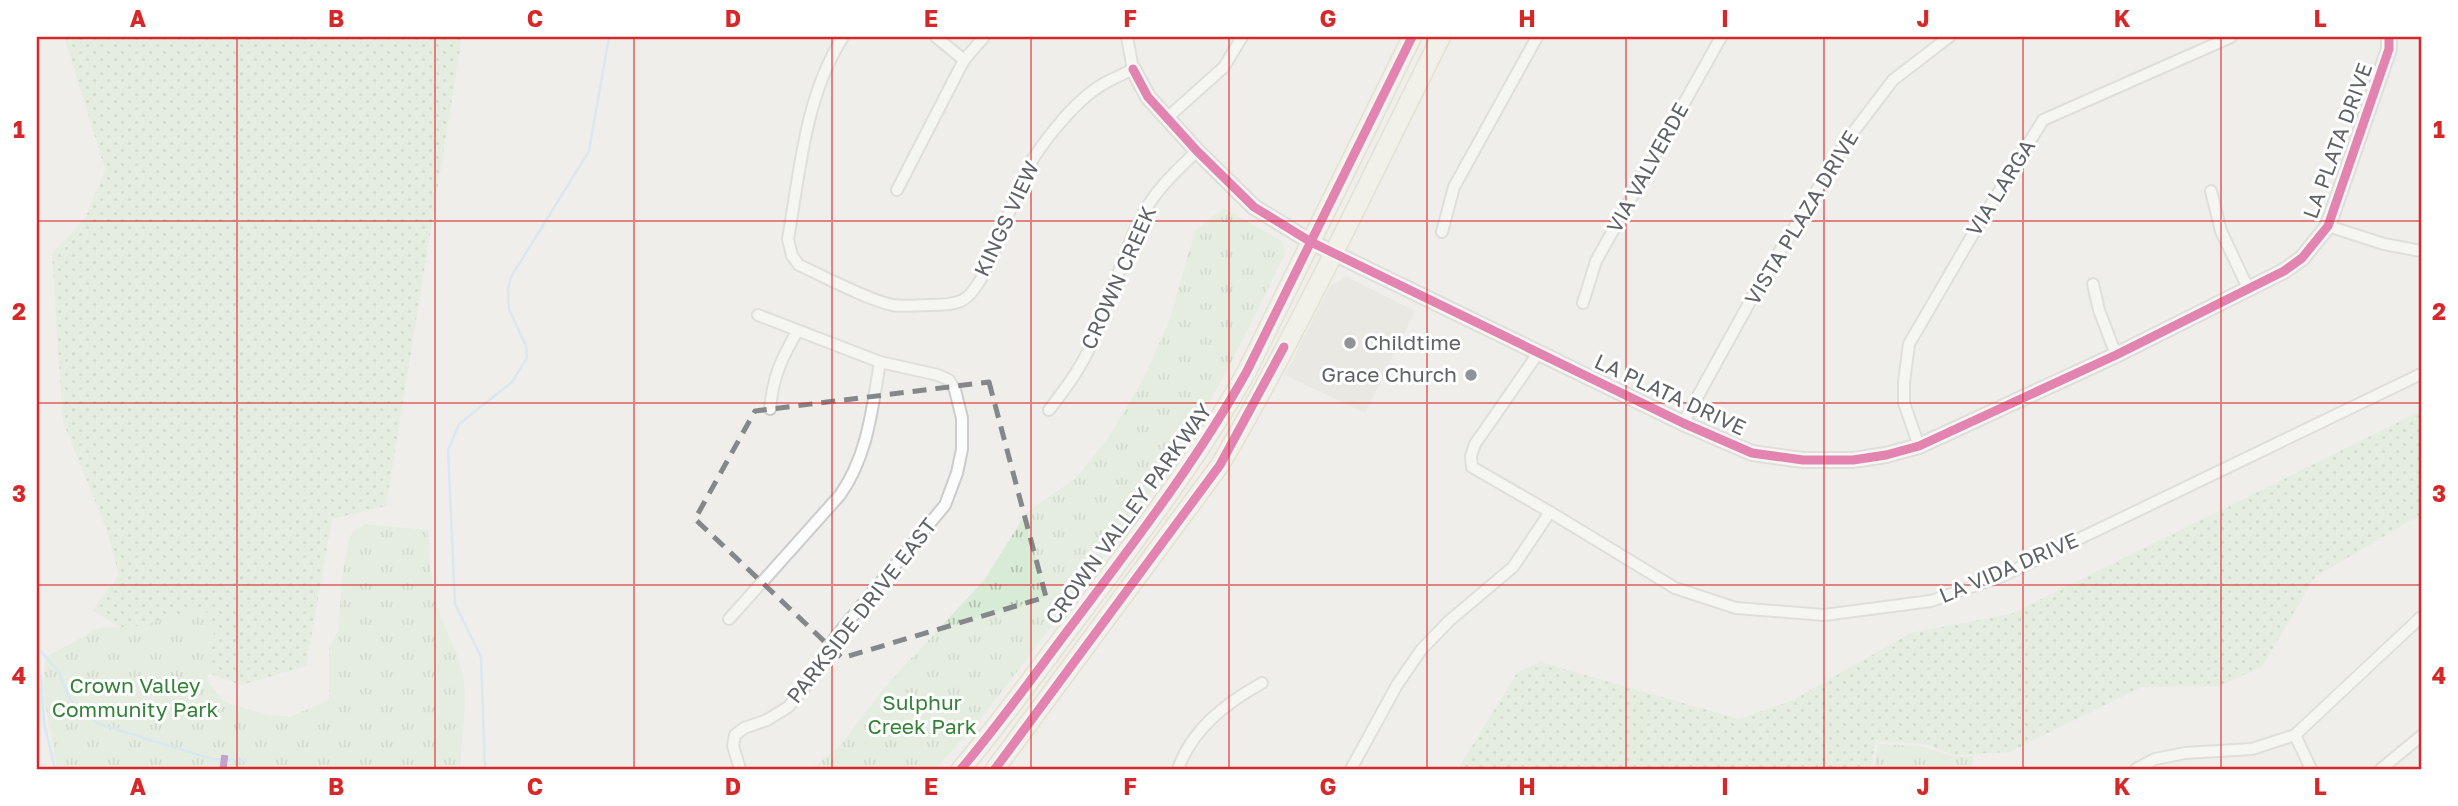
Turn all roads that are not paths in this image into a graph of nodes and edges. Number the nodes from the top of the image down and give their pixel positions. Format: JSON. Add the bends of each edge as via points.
{"nodes":[{"id":1,"x":843,"y":37,"type":"edge"},
{"id":2,"x":936,"y":37,"type":"edge"},
{"id":3,"x":984,"y":37,"type":"edge"},
{"id":4,"x":1127,"y":37,"type":"edge"},
{"id":5,"x":1242,"y":37,"type":"edge"},
{"id":6,"x":1412,"y":37,"type":"edge"},
{"id":7,"x":1441,"y":37,"type":"edge"},
{"id":8,"x":1537,"y":37,"type":"edge"},
{"id":9,"x":1721,"y":37,"type":"edge"},
{"id":10,"x":1949,"y":37,"type":"edge"},
{"id":11,"x":2231,"y":37,"type":"edge"},
{"id":12,"x":2389,"y":37,"type":"edge"},
{"id":13,"x":964,"y":60,"type":"junction"},
{"id":14,"x":1133,"y":69,"type":"junction"},
{"id":15,"x":1167,"y":118,"type":"junction"},
{"id":16,"x":1197,"y":151,"type":"junction"},
{"id":17,"x":897,"y":190,"type":"dead end"},
{"id":18,"x":2211,"y":191,"type":"dead end"},
{"id":19,"x":2328,"y":226,"type":"junction"},
{"id":20,"x":1442,"y":232,"type":"dead end"},
{"id":21,"x":1311,"y":242,"type":"junction"},
{"id":22,"x":2421,"y":251,"type":"edge"},
{"id":23,"x":1333,"y":253,"type":"junction"},
{"id":24,"x":2092,"y":284,"type":"dead end"},
{"id":25,"x":2248,"y":288,"type":"junction"},
{"id":26,"x":1583,"y":303,"type":"dead end"},
{"id":27,"x":758,"y":315,"type":"dead end"},
{"id":28,"x":797,"y":332,"type":"junction"},
{"id":29,"x":1539,"y":352,"type":"junction"},
{"id":30,"x":2116,"y":355,"type":"junction"},
{"id":31,"x":880,"y":362,"type":"junction"},
{"id":32,"x":2421,"y":374,"type":"edge"},
{"id":33,"x":770,"y":409,"type":"dead end"},
{"id":34,"x":1049,"y":411,"type":"dead end"},
{"id":35,"x":1683,"y":424,"type":"junction"},
{"id":36,"x":1919,"y":446,"type":"junction"},
{"id":37,"x":1550,"y":512,"type":"junction"},
{"id":38,"x":2421,"y":617,"type":"edge"},
{"id":39,"x":729,"y":619,"type":"dead end"},
{"id":40,"x":1262,"y":683,"type":"dead end"},
{"id":41,"x":2295,"y":735,"type":"junction"},
{"id":42,"x":2421,"y":736,"type":"edge"},
{"id":43,"x":740,"y":769,"type":"edge"},
{"id":44,"x":961,"y":769,"type":"edge"},
{"id":45,"x":995,"y":769,"type":"edge"},
{"id":46,"x":1178,"y":769,"type":"edge"},
{"id":47,"x":1351,"y":769,"type":"edge"},
{"id":48,"x":2136,"y":769,"type":"edge"},
{"id":49,"x":2311,"y":769,"type":"edge"},
{"id":50,"x":2381,"y":769,"type":"edge"}],
"edges":[{"from":1,"to":14,"type":"street","name":"KINGS VIEW","via":[[811,111],[788,239],[799,265],[895,305],[948,304],[963,301],[974,291],[1002,236],[1020,182],[1058,126],[1103,83]]},
{"from":2,"to":13,"type":"street"},
{"from":3,"to":13,"type":"street"},
{"from":4,"to":14,"type":"street"},
{"from":5,"to":15,"type":"street","via":[[1224,67]]},
{"from":6,"to":21,"type":"main road","name":"CROWN VALLEY PARKWAY"},
{"from":7,"to":23,"type":"main road","name":"CROWN VALLEY PARKWAY"},
{"from":8,"to":20,"type":"street","via":[[1454,187]]},
{"from":9,"to":26,"type":"street","name":"VIA VALVERDE","via":[[1596,261]]},
{"from":10,"to":35,"type":"street","name":"VISTA PLAZA DRIVE","via":[[1893,80],[1848,139],[1758,287]]},
{"from":11,"to":36,"type":"street","name":"VIA LARGA","via":[[2043,120],[1909,344],[1905,403]]},
{"from":12,"to":19,"type":"street","name":"LA PLATA DRIVE","via":[[2389,49]]},
{"from":13,"to":17,"type":"street"},
{"from":14,"to":15,"type":"street","name":"LA PLATA DRIVE","via":[[1148,97]]},
{"from":15,"to":16,"type":"street","name":"LA PLATA DRIVE"},
{"from":16,"to":21,"type":"street","name":"LA PLATA DRIVE","via":[[1254,207]]},
{"from":16,"to":34,"type":"street","name":"CROWN CREEK","via":[[1148,206],[1092,344]]},
{"from":18,"to":25,"type":"street","via":[[2221,231]]},
{"from":19,"to":22,"type":"street"},
{"from":19,"to":25,"type":"street","name":"LA PLATA DRIVE","via":[[2302,258]]},
{"from":21,"to":23,"type":"street","name":"LA PLATA DRIVE"},
{"from":21,"to":44,"type":"main road","name":"CROWN VALLEY PARKWAY","via":[[1247,371],[1197,456]]},
{"from":23,"to":29,"type":"street","name":"LA PLATA DRIVE"},
{"from":23,"to":45,"type":"main road","name":"CROWN VALLEY PARKWAY","via":[[1220,465]]},
{"from":24,"to":30,"type":"street"},
{"from":25,"to":30,"type":"street","name":"LA PLATA DRIVE"},
{"from":27,"to":28,"type":"street"},
{"from":28,"to":31,"type":"street"},
{"from":28,"to":33,"type":"street","via":[[780,359]]},
{"from":29,"to":35,"type":"street","name":"LA PLATA DRIVE"},
{"from":29,"to":37,"type":"street","name":"LA VIDA DRIVE","via":[[1471,456],[1472,467]]},
{"from":30,"to":36,"type":"street","name":"LA PLATA DRIVE"},
{"from":31,"to":39,"type":"street","via":[[865,446],[852,478]]},
{"from":31,"to":43,"type":"street","name":"PARKSIDE DRIVE EAST","via":[[949,380],[962,418],[957,473],[945,505],[850,618],[806,686],[788,707],[735,735],[733,746]]},
{"from":32,"to":37,"type":"street","name":"LA VIDA DRIVE","via":[[2000,577],[1931,601],[1824,615],[1736,608],[1675,588]]},
{"from":35,"to":36,"type":"street","name":"LA PLATA DRIVE","via":[[1752,453],[1803,460],[1853,460]]},
{"from":37,"to":47,"type":"street","via":[[1513,567],[1421,650]]},
{"from":38,"to":41,"type":"street"},
{"from":40,"to":46,"type":"street","via":[[1231,701],[1199,731]]},
{"from":41,"to":48,"type":"street","via":[[2252,749],[2155,759]]},
{"from":41,"to":49,"type":"street"},
{"from":42,"to":50,"type":"street"}]}
